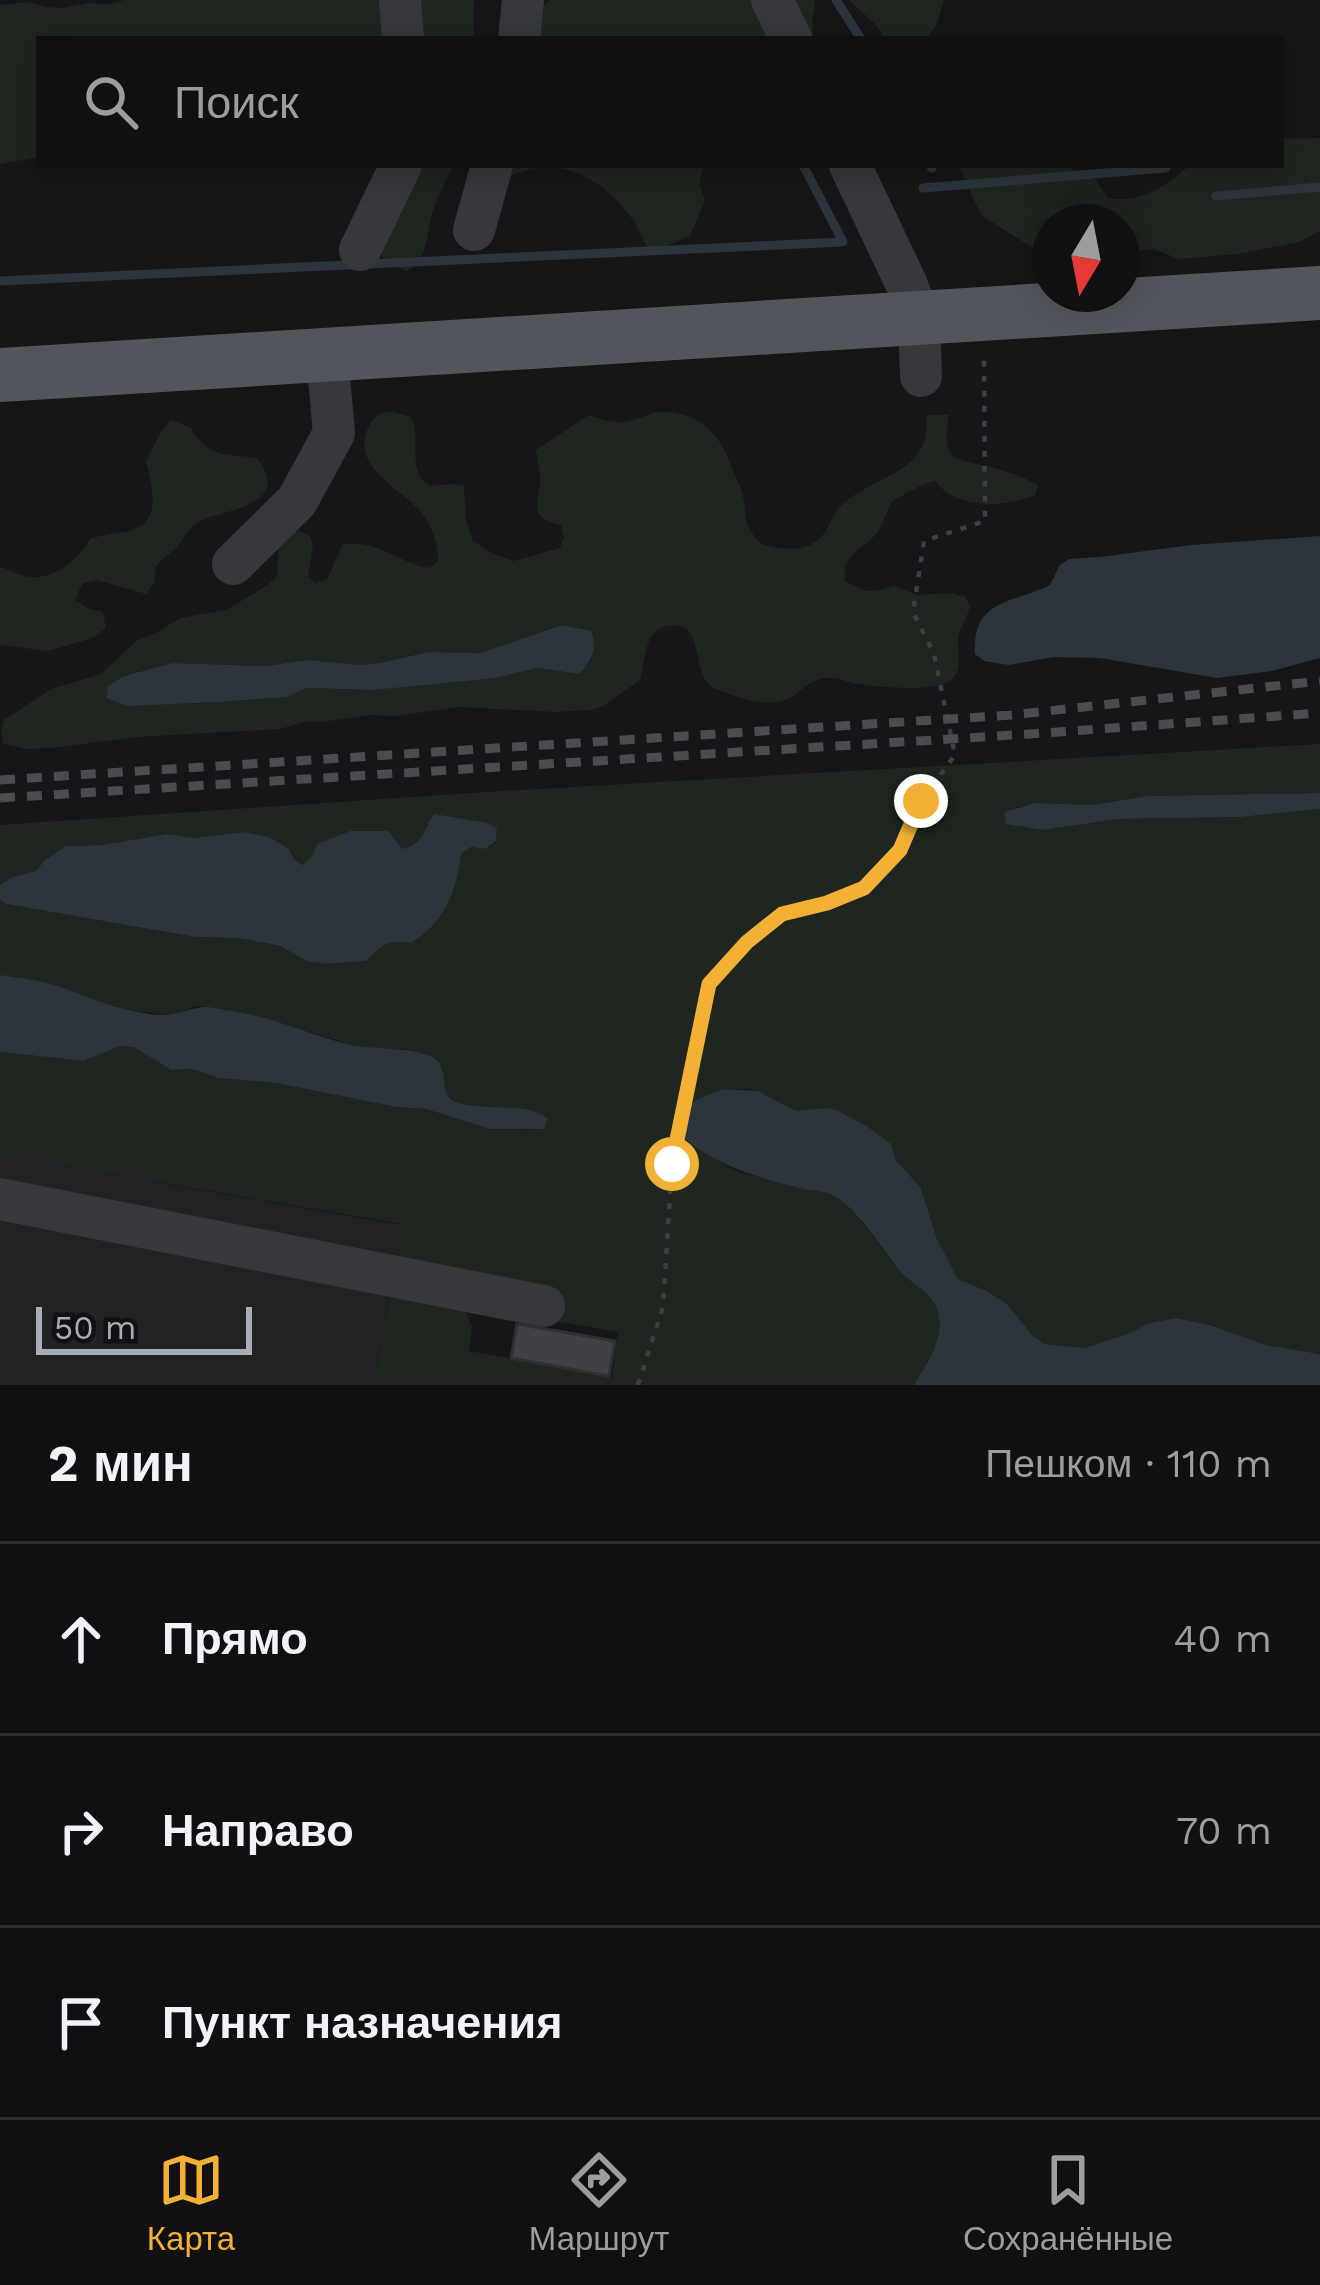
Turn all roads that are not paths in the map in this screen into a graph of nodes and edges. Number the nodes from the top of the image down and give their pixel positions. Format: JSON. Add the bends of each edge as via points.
{"nodes":[{"id":1,"x":400,"y":0,"type":"edge"},
{"id":2,"x":523,"y":0,"type":"edge"},
{"id":3,"x":772,"y":0,"type":"edge"},
{"id":4,"x":403,"y":36,"type":"edge"},
{"id":5,"x":519,"y":36,"type":"edge"},
{"id":6,"x":789,"y":36,"type":"edge"},
{"id":7,"x":400,"y":168,"type":"edge"},
{"id":8,"x":491,"y":168,"type":"edge"},
{"id":9,"x":851,"y":168,"type":"edge"},
{"id":10,"x":474,"y":230,"type":"dead end"},
{"id":11,"x":360,"y":250,"type":"dead end"},
{"id":12,"x":1320,"y":293,"type":"edge"},
{"id":13,"x":919,"y":318,"type":"junction"},
{"id":14,"x":327,"y":355,"type":"junction"},
{"id":15,"x":0,"y":375,"type":"edge"},
{"id":16,"x":921,"y":376,"type":"dead end"},
{"id":17,"x":233,"y":564,"type":"dead end"},
{"id":18,"x":0,"y":1199,"type":"edge"},
{"id":19,"x":544,"y":1306,"type":"dead end"}],
"edges":[{"from":1,"to":4,"type":"street"},
{"from":2,"to":5,"type":"street"},
{"from":3,"to":6,"type":"street"},
{"from":7,"to":11,"type":"street"},
{"from":8,"to":10,"type":"street"},
{"from":9,"to":13,"type":"street"},
{"from":12,"to":13,"type":"main road"},
{"from":13,"to":14,"type":"main road"},
{"from":13,"to":16,"type":"street"},
{"from":14,"to":15,"type":"main road"},
{"from":14,"to":17,"type":"street","via":[[334,433],[296,501]]},
{"from":18,"to":19,"type":"street"}]}
